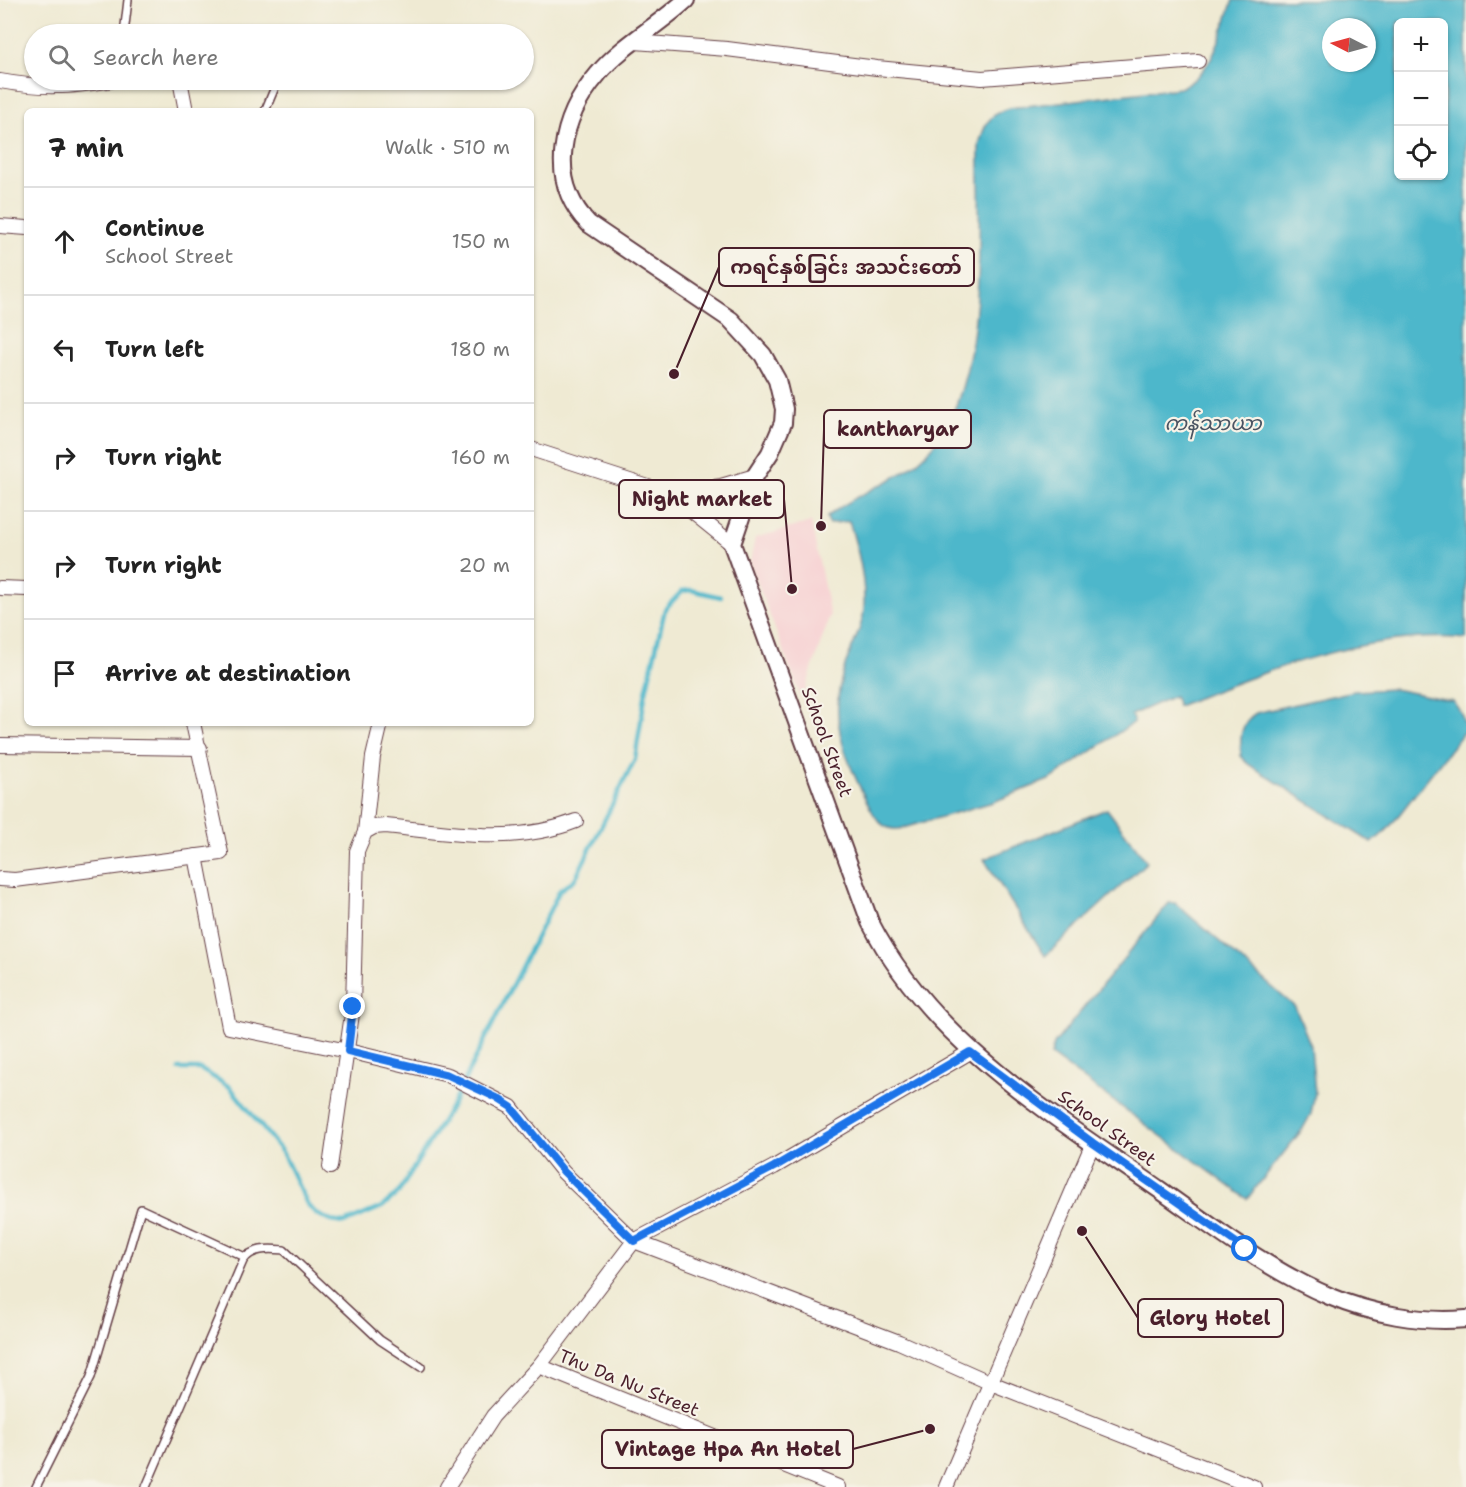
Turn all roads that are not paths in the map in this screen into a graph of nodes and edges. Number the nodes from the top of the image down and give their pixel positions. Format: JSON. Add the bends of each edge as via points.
{"nodes":[{"id":1,"x":128,"y":0,"type":"edge"},
{"id":2,"x":686,"y":0,"type":"edge"},
{"id":3,"x":124,"y":24,"type":"edge"},
{"id":4,"x":635,"y":42,"type":"junction"},
{"id":5,"x":1198,"y":61,"type":"dead end"},
{"id":6,"x":0,"y":81,"type":"edge"},
{"id":7,"x":24,"y":86,"type":"edge"},
{"id":8,"x":182,"y":90,"type":"edge"},
{"id":9,"x":274,"y":90,"type":"edge"},
{"id":10,"x":185,"y":108,"type":"edge"},
{"id":11,"x":266,"y":108,"type":"edge"},
{"id":12,"x":0,"y":226,"type":"edge"},
{"id":13,"x":24,"y":228,"type":"edge"},
{"id":14,"x":534,"y":451,"type":"edge"},
{"id":15,"x":755,"y":476,"type":"junction"},
{"id":16,"x":670,"y":494,"type":"junction"},
{"id":17,"x":732,"y":544,"type":"junction"},
{"id":18,"x":0,"y":588,"type":"edge"},
{"id":19,"x":24,"y":589,"type":"edge"},
{"id":20,"x":194,"y":726,"type":"edge"},
{"id":21,"x":380,"y":726,"type":"edge"},
{"id":22,"x":0,"y":745,"type":"edge"},
{"id":23,"x":200,"y":748,"type":"junction"},
{"id":24,"x":576,"y":821,"type":"dead end"},
{"id":25,"x":365,"y":832,"type":"junction"},
{"id":26,"x":196,"y":856,"type":"junction"},
{"id":27,"x":0,"y":879,"type":"edge"},
{"id":28,"x":348,"y":1051,"type":"junction"},
{"id":29,"x":970,"y":1052,"type":"junction"},
{"id":30,"x":1093,"y":1143,"type":"junction"},
{"id":31,"x":330,"y":1167,"type":"dead end"},
{"id":32,"x":634,"y":1241,"type":"junction"},
{"id":33,"x":245,"y":1257,"type":"junction"},
{"id":34,"x":1466,"y":1318,"type":"edge"},
{"id":35,"x":421,"y":1366,"type":"dead end"},
{"id":36,"x":539,"y":1366,"type":"junction"},
{"id":37,"x":991,"y":1383,"type":"junction"},
{"id":38,"x":36,"y":1487,"type":"edge"},
{"id":39,"x":146,"y":1487,"type":"edge"},
{"id":40,"x":447,"y":1487,"type":"edge"},
{"id":41,"x":837,"y":1487,"type":"edge"},
{"id":42,"x":946,"y":1487,"type":"edge"},
{"id":43,"x":1254,"y":1487,"type":"edge"}],
"edges":[{"from":1,"to":3,"type":"lane"},
{"from":2,"to":4,"type":"street"},
{"from":4,"to":5,"type":"street","via":[[982,78]]},
{"from":4,"to":15,"type":"street","via":[[598,74],[574,116],[561,163],[569,196],[578,213],[600,234],[715,307],[763,355],[777,380],[784,409],[778,435]]},
{"from":6,"to":7,"type":"street"},
{"from":8,"to":10,"type":"street"},
{"from":9,"to":11,"type":"lane"},
{"from":12,"to":13,"type":"street"},
{"from":14,"to":16,"type":"street"},
{"from":15,"to":16,"type":"street"},
{"from":15,"to":17,"type":"street"},
{"from":16,"to":17,"type":"street"},
{"from":17,"to":29,"type":"street","name":"School Street","via":[[870,922],[901,976]]},
{"from":18,"to":19,"type":"street"},
{"from":20,"to":23,"type":"street"},
{"from":21,"to":25,"type":"street"},
{"from":22,"to":23,"type":"street"},
{"from":23,"to":26,"type":"street","via":[[221,853]]},
{"from":24,"to":25,"type":"street","via":[[528,834],[468,836],[387,826]]},
{"from":25,"to":28,"type":"street","via":[[357,851],[353,1007]]},
{"from":26,"to":27,"type":"street"},
{"from":26,"to":28,"type":"street","via":[[229,1027]]},
{"from":28,"to":31,"type":"street"},
{"from":28,"to":32,"type":"street","via":[[448,1075],[511,1107],[564,1172]]},
{"from":29,"to":30,"type":"street","name":"School Street"},
{"from":29,"to":32,"type":"street","via":[[774,1167]]},
{"from":30,"to":34,"type":"street","name":"School Street","via":[[1245,1249],[1306,1285],[1367,1309],[1406,1317]]},
{"from":30,"to":37,"type":"street"},
{"from":32,"to":36,"type":"street"},
{"from":32,"to":37,"type":"street","via":[[899,1342]]},
{"from":33,"to":35,"type":"lane","via":[[263,1248],[284,1250],[380,1340]]},
{"from":33,"to":38,"type":"lane","via":[[141,1209],[91,1377]]},
{"from":33,"to":39,"type":"lane"},
{"from":36,"to":40,"type":"street","via":[[493,1416]]},
{"from":36,"to":41,"type":"street","name":"Thu Da Nu Street"},
{"from":37,"to":42,"type":"street"},
{"from":37,"to":43,"type":"street"}]}
